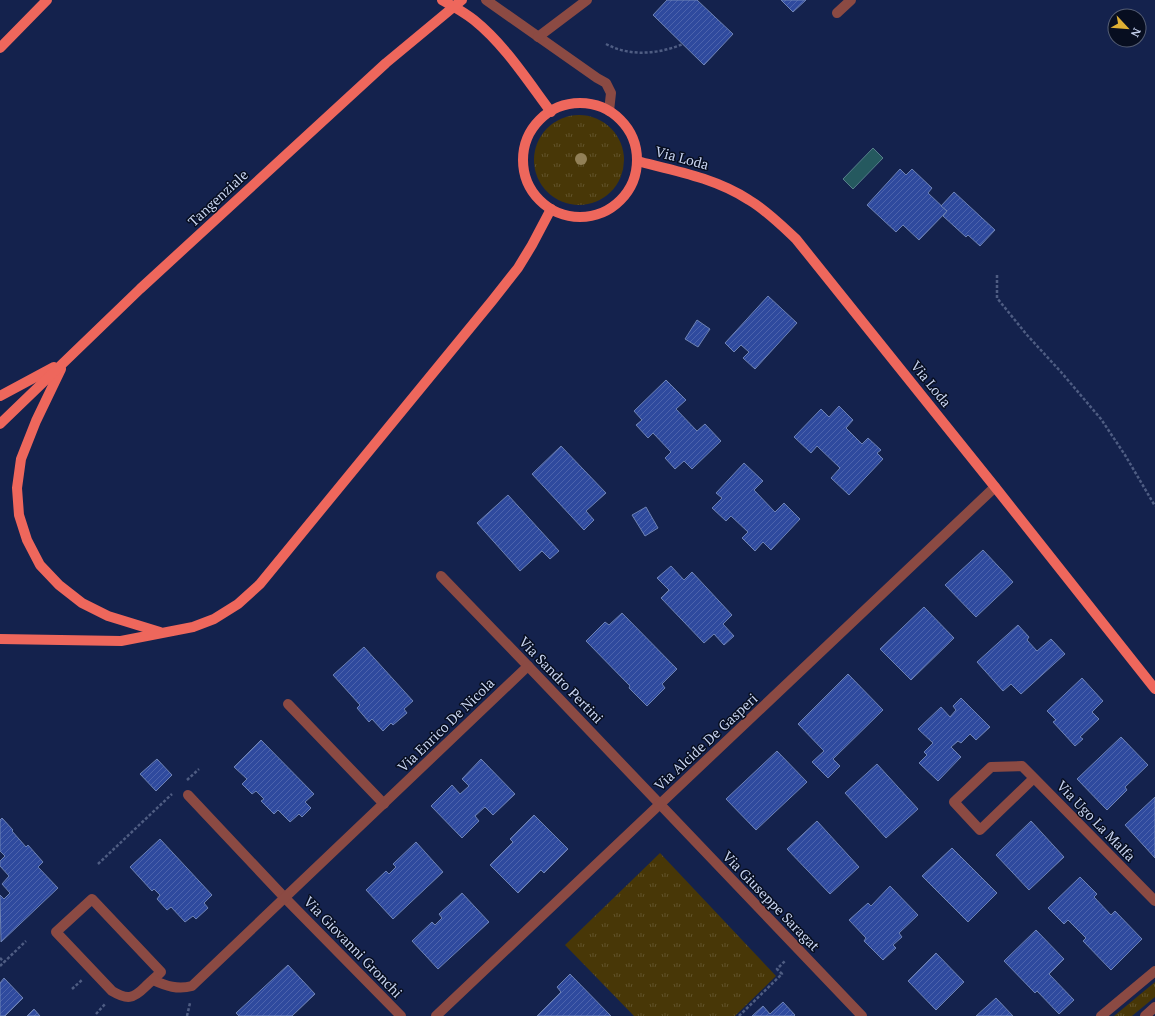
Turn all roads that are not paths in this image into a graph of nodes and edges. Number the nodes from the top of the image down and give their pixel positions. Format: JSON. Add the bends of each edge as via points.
{"nodes":[{"id":1,"x":47,"y":0,"type":"edge"},
{"id":2,"x":442,"y":0,"type":"edge"},
{"id":3,"x":462,"y":0,"type":"edge"},
{"id":4,"x":486,"y":0,"type":"edge"},
{"id":5,"x":587,"y":0,"type":"edge"},
{"id":6,"x":851,"y":0,"type":"edge"},
{"id":7,"x":837,"y":14,"type":"dead end"},
{"id":8,"x":538,"y":37,"type":"junction"},
{"id":9,"x":0,"y":48,"type":"edge"},
{"id":10,"x":609,"y":111,"type":"junction"},
{"id":11,"x":551,"y":112,"type":"junction"},
{"id":12,"x":637,"y":161,"type":"junction"},
{"id":13,"x":551,"y":209,"type":"junction"},
{"id":14,"x":65,"y":362,"type":"junction"},
{"id":15,"x":0,"y":396,"type":"edge"},
{"id":16,"x":0,"y":424,"type":"edge"},
{"id":17,"x":995,"y":487,"type":"junction"},
{"id":18,"x":441,"y":576,"type":"dead end"},
{"id":19,"x":160,"y":632,"type":"junction"},
{"id":20,"x":0,"y":639,"type":"edge"},
{"id":21,"x":528,"y":666,"type":"junction"},
{"id":22,"x":1153,"y":683,"type":"edge"},
{"id":23,"x":288,"y":704,"type":"dead end"},
{"id":24,"x":1034,"y":778,"type":"junction"},
{"id":25,"x":188,"y":795,"type":"dead end"},
{"id":26,"x":384,"y":804,"type":"junction"},
{"id":27,"x":660,"y":805,"type":"junction"},
{"id":28,"x":285,"y":898,"type":"junction"},
{"id":29,"x":1155,"y":901,"type":"edge"},
{"id":30,"x":1155,"y":971,"type":"edge"},
{"id":31,"x":152,"y":980,"type":"junction"},
{"id":32,"x":1155,"y":1007,"type":"edge"},
{"id":33,"x":401,"y":1016,"type":"edge"},
{"id":34,"x":436,"y":1016,"type":"edge"},
{"id":35,"x":862,"y":1016,"type":"edge"},
{"id":36,"x":1101,"y":1016,"type":"edge"},
{"id":37,"x":1145,"y":1016,"type":"edge"}],
"edges":[{"from":1,"to":9,"type":"main road"},
{"from":2,"to":11,"type":"main road","via":[[487,31]]},
{"from":3,"to":14,"type":"main road","name":"Tangenziale","via":[[386,63],[140,289]]},
{"from":4,"to":8,"type":"street"},
{"from":5,"to":8,"type":"street"},
{"from":6,"to":7,"type":"street"},
{"from":8,"to":10,"type":"street","via":[[606,83],[611,93]]},
{"from":10,"to":11,"type":"main road","name":"Via Loda","via":[[584,103],[567,105]]},
{"from":10,"to":12,"type":"main road","name":"Via Loda","via":[[619,118],[632,137]]},
{"from":11,"to":13,"type":"main road","name":"Via Loda","via":[[534,127],[528,138],[524,160],[526,177],[534,193]]},
{"from":12,"to":13,"type":"main road","name":"Via Loda","via":[[636,173],[629,189],[608,210],[585,217],[573,217]]},
{"from":12,"to":17,"type":"main road","name":"Via Loda","via":[[695,176],[735,191],[768,213],[796,238]]},
{"from":13,"to":19,"type":"main road","via":[[518,268],[260,584],[238,604],[214,619],[193,627]]},
{"from":14,"to":15,"type":"main road"},
{"from":14,"to":16,"type":"main road","name":"Tangenziale"},
{"from":14,"to":19,"type":"main road","via":[[36,421],[21,459],[17,488],[19,515],[27,540],[40,565],[59,585],[82,603],[108,616]]},
{"from":17,"to":22,"type":"main road","name":"Via Loda"},
{"from":17,"to":27,"type":"street","name":"Via Alcide De Gasperi"},
{"from":18,"to":21,"type":"street","name":"Via Sandro Pertini"},
{"from":19,"to":20,"type":"main road","via":[[121,641]]},
{"from":21,"to":26,"type":"street","name":"Via Enrico De Nicola"},
{"from":21,"to":27,"type":"street","name":"Via Sandro Pertini"},
{"from":23,"to":26,"type":"street"},
{"from":24,"to":24,"type":"street","name":"Via Ugo La Malfa","via":[[1022,766],[991,767],[954,802],[980,830]]},
{"from":24,"to":29,"type":"street","name":"Via Ugo La Malfa"},
{"from":25,"to":28,"type":"street"},
{"from":26,"to":28,"type":"street","name":"Via Enrico De Nicola"},
{"from":27,"to":34,"type":"street","name":"Via Alcide De Gasperi"},
{"from":27,"to":35,"type":"street","name":"Via Giuseppe Saragat"},
{"from":28,"to":31,"type":"street","name":"Via Enrico De Nicola","via":[[192,986],[177,988]]},
{"from":28,"to":33,"type":"street","name":"Via Giovanni Gronchi"},
{"from":30,"to":36,"type":"street"},
{"from":31,"to":31,"type":"street","via":[[136,996],[119,995],[112,991],[56,932],[92,898],[161,972]]},
{"from":32,"to":37,"type":"street"}]}
